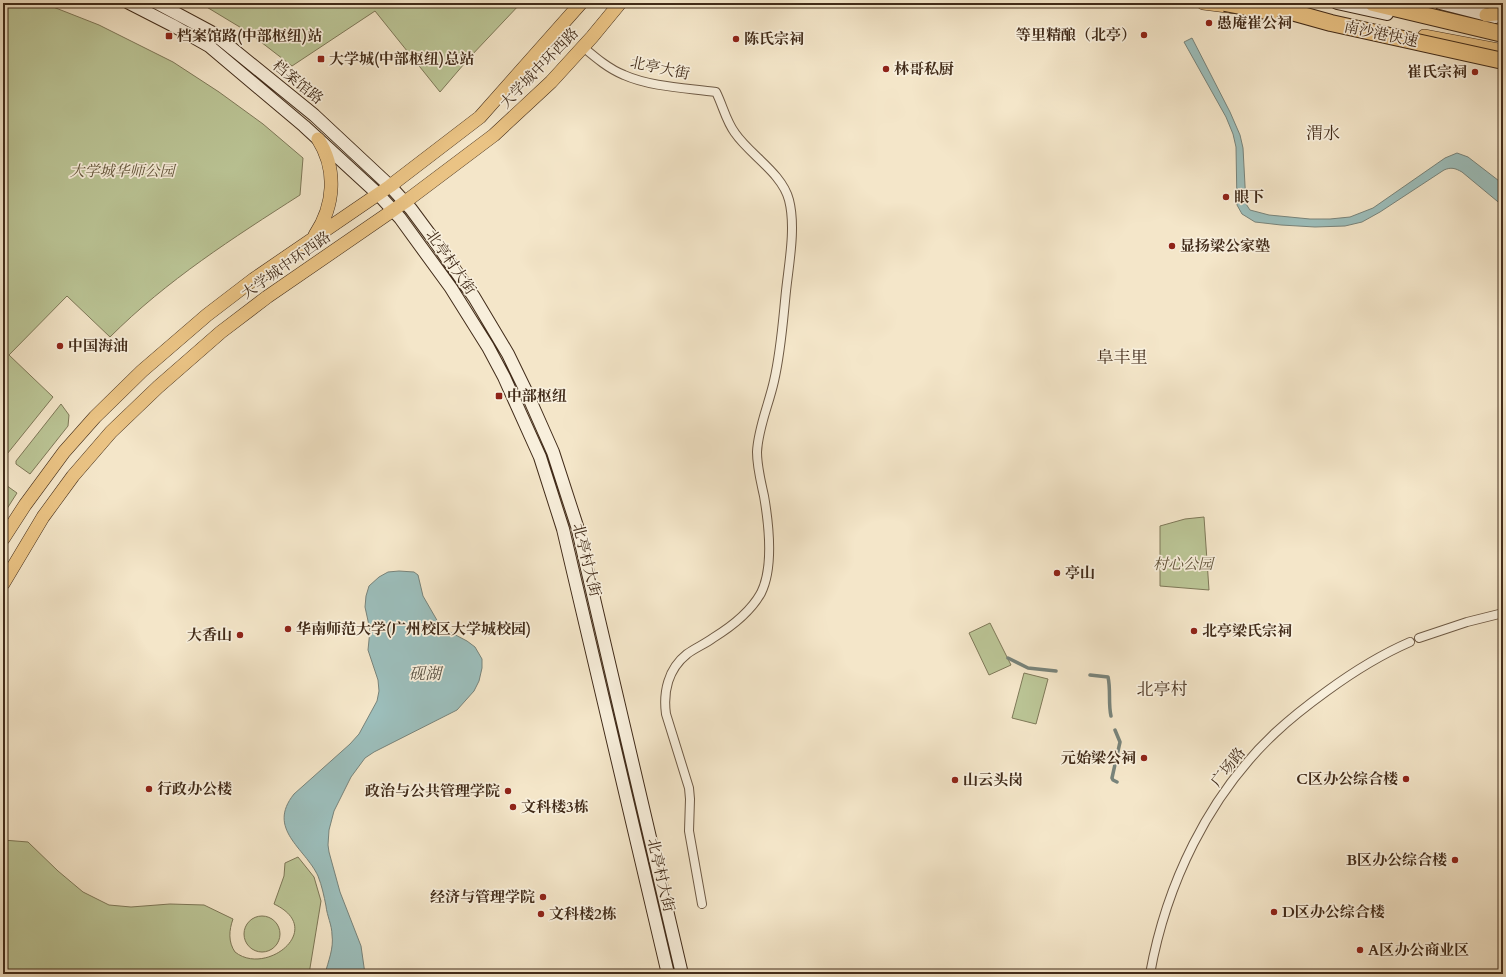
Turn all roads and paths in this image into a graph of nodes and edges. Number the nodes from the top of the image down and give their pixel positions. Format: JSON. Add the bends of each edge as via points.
{"nodes":[{"id":1,"x":129,"y":3,"type":"edge"},
{"id":2,"x":156,"y":3,"type":"edge"},
{"id":3,"x":581,"y":3,"type":"edge"},
{"id":4,"x":620,"y":3,"type":"edge"},
{"id":5,"x":1203,"y":3,"type":"edge"},
{"id":6,"x":1225,"y":3,"type":"edge"},
{"id":7,"x":1259,"y":3,"type":"edge"},
{"id":8,"x":1337,"y":3,"type":"edge"},
{"id":9,"x":1373,"y":3,"type":"edge"},
{"id":10,"x":1440,"y":3,"type":"edge"},
{"id":11,"x":1503,"y":13,"type":"edge"},
{"id":12,"x":1486,"y":15,"type":"junction"},
{"id":13,"x":1503,"y":19,"type":"edge"},
{"id":14,"x":1331,"y":23,"type":"junction"},
{"id":15,"x":1503,"y":34,"type":"edge"},
{"id":16,"x":1503,"y":39,"type":"edge"},
{"id":17,"x":583,"y":47,"type":"junction"},
{"id":18,"x":1503,"y":51,"type":"edge"},
{"id":19,"x":1503,"y":61,"type":"edge"},
{"id":20,"x":318,"y":139,"type":"junction"},
{"id":21,"x":390,"y":186,"type":"junction"},
{"id":22,"x":378,"y":194,"type":"junction"},
{"id":23,"x":406,"y":202,"type":"junction"},
{"id":24,"x":394,"y":210,"type":"junction"},
{"id":25,"x":314,"y":237,"type":"junction"},
{"id":26,"x":3,"y":539,"type":"edge"},
{"id":27,"x":3,"y":584,"type":"edge"},
{"id":28,"x":1503,"y":613,"type":"edge"},
{"id":29,"x":1419,"y":638,"type":"dead end"},
{"id":30,"x":1410,"y":642,"type":"dead end"},
{"id":31,"x":702,"y":904,"type":"dead end"},
{"id":32,"x":668,"y":974,"type":"edge"},
{"id":33,"x":682,"y":974,"type":"edge"},
{"id":34,"x":1150,"y":974,"type":"edge"}],
"edges":[{"from":1,"to":20,"type":"main road","name":"档案馆路","via":[[209,46]]},
{"from":2,"to":21,"type":"main road","name":"档案馆路","via":[[212,33],[314,115]]},
{"from":3,"to":21,"type":"main road","name":"大学城中环西路","via":[[480,117]]},
{"from":4,"to":17,"type":"main road","name":"大学城中环西路"},
{"from":5,"to":18,"type":"main road","via":[[1336,19]]},
{"from":6,"to":14,"type":"highway","bridge":true},
{"from":7,"to":14,"type":"highway","name":"南沙港快速","bridge":true},
{"from":8,"to":16,"type":"main road"},
{"from":9,"to":15,"type":"highway","name":"南沙港快速"},
{"from":10,"to":12,"type":"main road"},
{"from":11,"to":12,"type":"main road"},
{"from":12,"to":13,"type":"main road"},
{"from":14,"to":19,"type":"highway","name":"南沙港快速","bridge":true},
{"from":17,"to":23,"type":"main road","name":"大学城中环西路","via":[[551,82],[494,135]]},
{"from":17,"to":31,"type":"street","name":"北亭大街","via":[[625,75],[656,84],[716,92],[728,124],[784,187],[789,201],[791,230],[777,366],[757,453],[766,506],[769,546],[766,582],[757,600],[741,616],[724,631],[681,659],[668,680],[666,693],[666,714],[690,798],[688,831]]},
{"from":20,"to":22,"type":"main road","name":"档案馆路"},
{"from":20,"to":25,"type":"main road","via":[[330,167],[332,188],[325,216]]},
{"from":21,"to":22,"type":"main road","name":"大学城中环西路"},
{"from":21,"to":23,"type":"main road","name":"档案馆路"},
{"from":22,"to":24,"type":"main road","name":"北亭村大街"},
{"from":22,"to":25,"type":"main road","name":"大学城中环西路"},
{"from":23,"to":24,"type":"main road","name":"大学城中环西路"},
{"from":23,"to":33,"type":"main road","name":"北亭村大街","via":[[462,280],[500,340],[553,452],[577,526]]},
{"from":24,"to":27,"type":"main road","name":"大学城中环西路","via":[[216,336],[147,397],[111,432],[73,476],[43,517]]},
{"from":24,"to":32,"type":"main road","name":"北亭村大街","via":[[451,288],[488,347],[540,457],[566,540]]},
{"from":25,"to":26,"type":"main road","name":"大学城中环西路","via":[[207,315],[121,391],[64,452],[24,504]]},
{"from":28,"to":29,"type":"street"},
{"from":30,"to":34,"type":"street","name":"广场路","via":[[1380,656],[1316,699],[1274,734],[1244,768],[1213,810],[1185,862],[1164,917]]}]}
